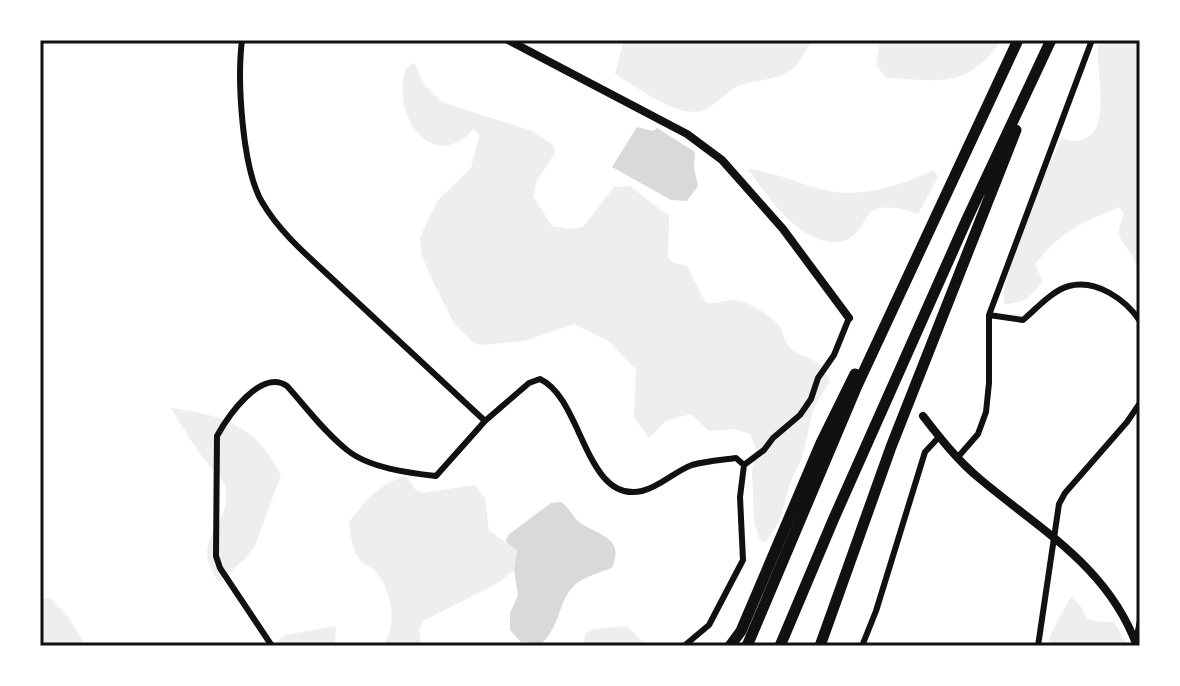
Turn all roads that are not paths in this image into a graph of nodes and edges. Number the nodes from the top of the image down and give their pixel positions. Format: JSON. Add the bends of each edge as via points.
{"nodes":[{"id":1,"x":242,"y":40,"type":"edge"},
{"id":2,"x":508,"y":40,"type":"edge"},
{"id":3,"x":1018,"y":40,"type":"edge"},
{"id":4,"x":1051,"y":40,"type":"edge"},
{"id":5,"x":1092,"y":40,"type":"edge"},
{"id":6,"x":929,"y":229,"type":"junction"},
{"id":7,"x":989,"y":315,"type":"junction"},
{"id":8,"x":849,"y":318,"type":"joint"},
{"id":9,"x":1140,"y":321,"type":"edge"},
{"id":10,"x":1140,"y":403,"type":"edge"},
{"id":11,"x":923,"y":416,"type":"dead end"},
{"id":12,"x":485,"y":421,"type":"junction"},
{"id":13,"x":939,"y":437,"type":"junction"},
{"id":14,"x":958,"y":457,"type":"junction"},
{"id":15,"x":744,"y":465,"type":"junction"},
{"id":16,"x":1053,"y":537,"type":"junction"},
{"id":17,"x":1140,"y":620,"type":"edge"},
{"id":18,"x":1136,"y":644,"type":"edge"},
{"id":19,"x":272,"y":646,"type":"edge"},
{"id":20,"x":684,"y":646,"type":"edge"},
{"id":21,"x":730,"y":646,"type":"edge"},
{"id":22,"x":747,"y":646,"type":"edge"},
{"id":23,"x":780,"y":646,"type":"edge"},
{"id":24,"x":820,"y":646,"type":"edge"},
{"id":25,"x":862,"y":646,"type":"edge"},
{"id":26,"x":1038,"y":646,"type":"edge"}],
"edges":[{"from":1,"to":12,"type":"street","via":[[248,158],[253,183],[274,221]]},
{"from":2,"to":8,"type":"street","via":[[713,153],[783,229]]},
{"from":3,"to":6,"type":"highway"},
{"from":4,"to":23,"type":"highway"},
{"from":4,"to":24,"type":"highway","via":[[891,447]]},
{"from":5,"to":7,"type":"street"},
{"from":6,"to":21,"type":"highway","via":[[821,443]]},
{"from":6,"to":22,"type":"highway"},
{"from":7,"to":9,"type":"street","via":[[1023,320],[1069,286],[1090,286],[1116,296]]},
{"from":7,"to":14,"type":"street","via":[[986,412],[978,434]]},
{"from":8,"to":15,"type":"street","via":[[800,415]]},
{"from":10,"to":16,"type":"street","via":[[1065,493]]},
{"from":11,"to":13,"type":"street"},
{"from":12,"to":15,"type":"street","via":[[540,379],[562,397],[597,469],[623,492],[644,491],[694,465],[736,458]]},
{"from":12,"to":19,"type":"street","via":[[436,476],[417,474],[348,452],[280,381],[267,381],[249,395],[217,436],[216,556]]},
{"from":13,"to":14,"type":"street"},
{"from":13,"to":25,"type":"street","via":[[925,452]]},
{"from":14,"to":16,"type":"street"},
{"from":15,"to":20,"type":"street","via":[[743,560],[709,625]]},
{"from":16,"to":18,"type":"street","via":[[1107,588]]},
{"from":16,"to":26,"type":"street"},
{"from":17,"to":18,"type":"street"}]}
